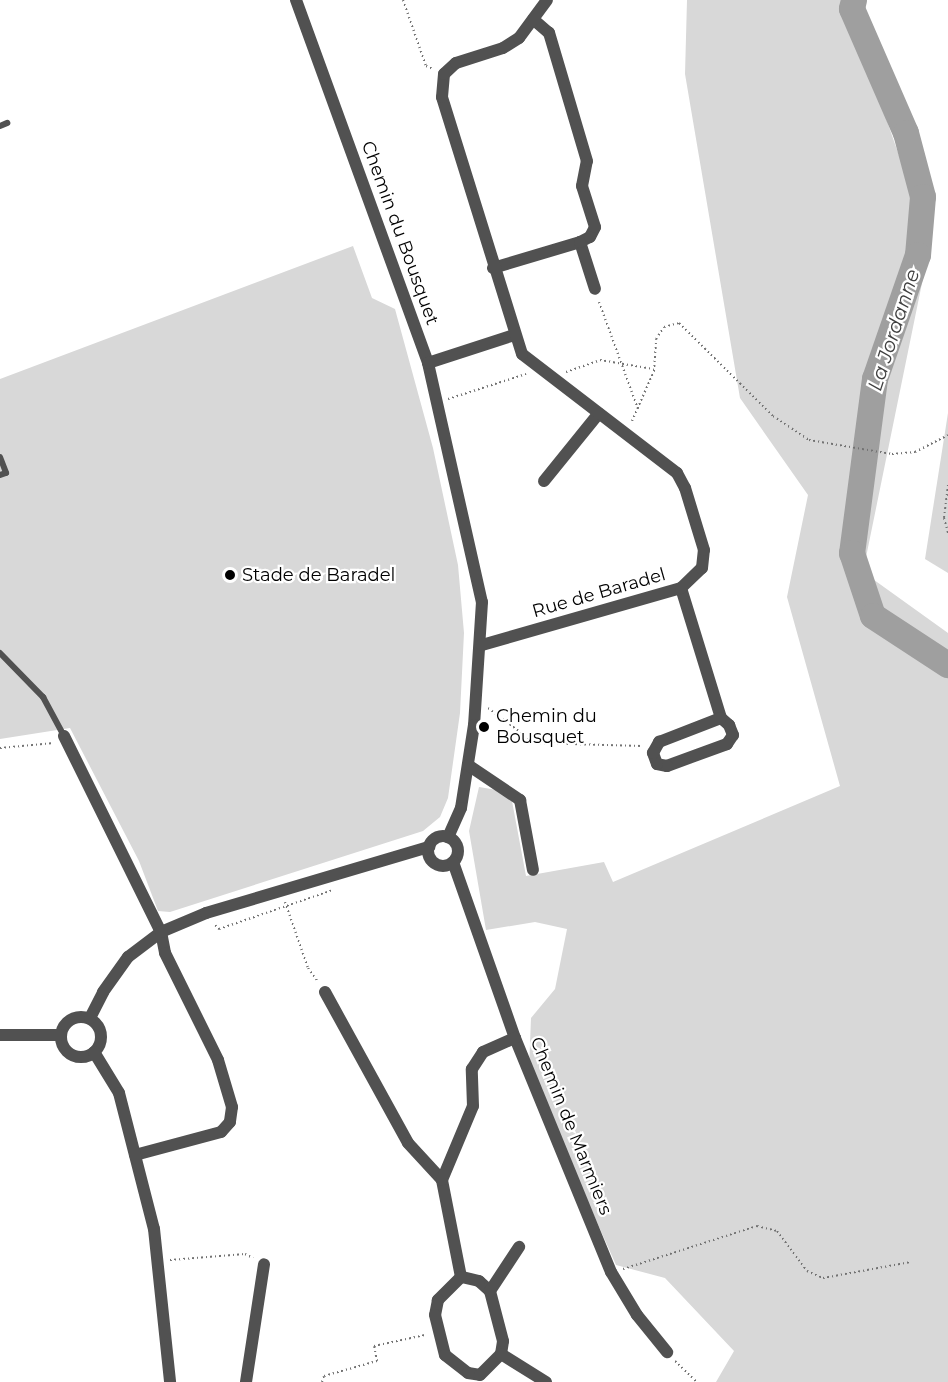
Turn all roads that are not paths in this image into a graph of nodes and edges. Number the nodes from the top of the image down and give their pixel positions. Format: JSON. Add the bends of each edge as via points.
{"nodes":[{"id":1,"x":296,"y":0,"type":"edge"},
{"id":2,"x":548,"y":0,"type":"edge"},
{"id":3,"x":533,"y":19,"type":"junction"},
{"id":4,"x":580,"y":242,"type":"junction"},
{"id":5,"x":494,"y":268,"type":"junction"},
{"id":6,"x":595,"y":289,"type":"road end"},
{"id":7,"x":514,"y":335,"type":"junction"},
{"id":8,"x":428,"y":363,"type":"junction"},
{"id":9,"x":599,"y":414,"type":"junction"},
{"id":10,"x":0,"y":457,"type":"edge"},
{"id":11,"x":0,"y":475,"type":"edge"},
{"id":12,"x":544,"y":481,"type":"dead end"},
{"id":13,"x":681,"y":588,"type":"junction"},
{"id":14,"x":482,"y":645,"type":"junction"},
{"id":15,"x":0,"y":653,"type":"edge"},
{"id":16,"x":721,"y":718,"type":"junction"},
{"id":17,"x":66,"y":739,"type":"joint"},
{"id":18,"x":468,"y":765,"type":"junction"},
{"id":19,"x":448,"y":837,"type":"junction"},
{"id":20,"x":429,"y":847,"type":"junction"},
{"id":21,"x":453,"y":862,"type":"junction"},
{"id":22,"x":532,"y":870,"type":"dead end"},
{"id":23,"x":161,"y":932,"type":"junction"},
{"id":24,"x":324,"y":992,"type":"road end"},
{"id":25,"x":90,"y":1018,"type":"junction"},
{"id":26,"x":0,"y":1034,"type":"edge"},
{"id":27,"x":61,"y":1035,"type":"junction"},
{"id":28,"x":515,"y":1038,"type":"junction"},
{"id":29,"x":94,"y":1052,"type":"junction"},
{"id":30,"x":135,"y":1155,"type":"junction"},
{"id":31,"x":442,"y":1180,"type":"junction"},
{"id":32,"x":519,"y":1247,"type":"dead end"},
{"id":33,"x":264,"y":1264,"type":"road end"},
{"id":34,"x":461,"y":1277,"type":"junction"},
{"id":35,"x":490,"y":1291,"type":"junction"},
{"id":36,"x":667,"y":1352,"type":"road end"},
{"id":37,"x":501,"y":1354,"type":"junction"},
{"id":38,"x":481,"y":1379,"type":"edge"},
{"id":39,"x":170,"y":1382,"type":"edge"},
{"id":40,"x":246,"y":1382,"type":"edge"},
{"id":41,"x":546,"y":1382,"type":"edge"}],
"edges":[{"from":1,"to":8,"type":"street","name":"Chemin du Bousquet"},
{"from":2,"to":3,"type":"street"},
{"from":3,"to":4,"type":"street","via":[[549,33],[586,161],[582,186],[595,227],[590,237]]},
{"from":3,"to":5,"type":"street","name":"Rue de Baradel","via":[[519,38],[503,48],[456,63],[444,74],[442,97]]},
{"from":4,"to":5,"type":"street"},
{"from":4,"to":6,"type":"street"},
{"from":5,"to":7,"type":"street","name":"Rue de Baradel"},
{"from":7,"to":8,"type":"street"},
{"from":7,"to":9,"type":"street","name":"Rue de Baradel","via":[[522,354]]},
{"from":8,"to":14,"type":"street","name":"Chemin du Bousquet","via":[[482,602]]},
{"from":9,"to":12,"type":"street"},
{"from":9,"to":13,"type":"street","name":"Rue de Baradel","via":[[676,473],[685,488],[705,550],[702,568]]},
{"from":10,"to":11,"type":"lane","via":[[6,473]]},
{"from":13,"to":14,"type":"street","name":"Rue de Baradel"},
{"from":13,"to":16,"type":"street"},
{"from":14,"to":18,"type":"street","name":"Chemin du Bousquet"},
{"from":15,"to":17,"type":"lane","via":[[43,697]]},
{"from":16,"to":16,"type":"street","via":[[657,746],[653,753],[657,764],[668,766],[727,744],[733,735]]},
{"from":17,"to":23,"type":"street"},
{"from":18,"to":19,"type":"street","name":"Chemin du Bousquet","via":[[461,808]]},
{"from":18,"to":22,"type":"street","via":[[520,800]]},
{"from":19,"to":20,"type":"street","via":[[436,838]]},
{"from":19,"to":21,"type":"street","via":[[458,848]]},
{"from":20,"to":21,"type":"street","via":[[430,857],[438,864]]},
{"from":20,"to":23,"type":"street","via":[[285,888]]},
{"from":21,"to":28,"type":"street","name":"Chemin de Marmiers"},
{"from":23,"to":25,"type":"street","via":[[128,957]]},
{"from":23,"to":30,"type":"street","via":[[165,953],[218,1060],[232,1107],[230,1122],[220,1132]]},
{"from":24,"to":31,"type":"street","via":[[408,1143]]},
{"from":25,"to":27,"type":"street","via":[[71,1019]]},
{"from":25,"to":29,"type":"street","via":[[101,1034]]},
{"from":26,"to":27,"type":"street"},
{"from":27,"to":29,"type":"street","via":[[63,1047],[72,1055],[84,1057]]},
{"from":28,"to":31,"type":"street","via":[[483,1052],[472,1069],[473,1106]]},
{"from":28,"to":36,"type":"street","name":"Chemin de Marmiers","via":[[611,1272],[637,1315]]},
{"from":29,"to":30,"type":"street","via":[[119,1093]]},
{"from":30,"to":39,"type":"street","via":[[154,1229]]},
{"from":31,"to":34,"type":"street"},
{"from":32,"to":35,"type":"street"},
{"from":33,"to":40,"type":"street"},
{"from":34,"to":35,"type":"street","via":[[479,1281]]},
{"from":34,"to":38,"type":"street","via":[[438,1299],[435,1315],[445,1355],[455,1366]]},
{"from":35,"to":37,"type":"street","via":[[503,1341]]},
{"from":37,"to":38,"type":"street"},
{"from":37,"to":41,"type":"street"}]}
